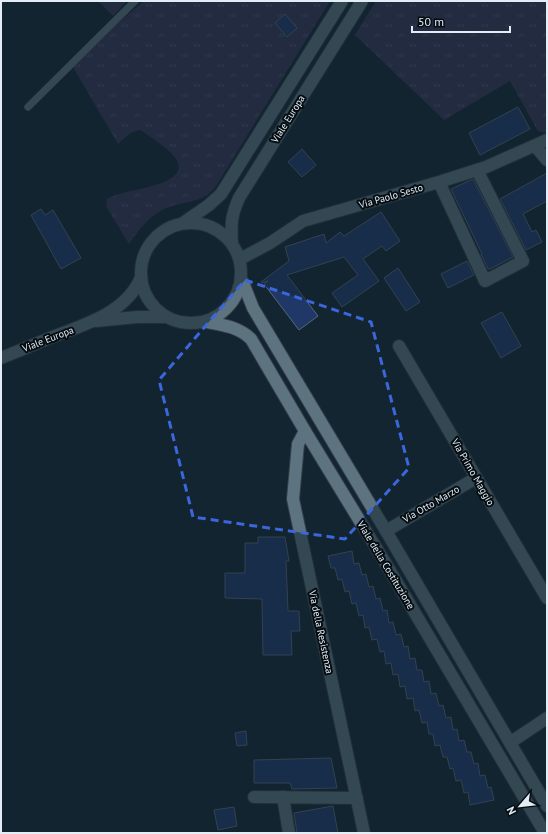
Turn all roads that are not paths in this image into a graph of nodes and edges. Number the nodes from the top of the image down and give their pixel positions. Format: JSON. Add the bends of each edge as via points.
{"nodes":[{"id":1,"x":135,"y":1,"type":"edge"},
{"id":2,"x":342,"y":1,"type":"edge"},
{"id":3,"x":362,"y":1,"type":"edge"},
{"id":4,"x":28,"y":108,"type":"dead end"},
{"id":5,"x":547,"y":140,"type":"edge"},
{"id":6,"x":535,"y":146,"type":"junction"},
{"id":7,"x":547,"y":160,"type":"edge"},
{"id":8,"x":477,"y":170,"type":"junction"},
{"id":9,"x":439,"y":182,"type":"junction"},
{"id":10,"x":182,"y":223,"type":"junction"},
{"id":11,"x":232,"y":243,"type":"junction"},
{"id":12,"x":240,"y":259,"type":"junction"},
{"id":13,"x":141,"y":277,"type":"junction"},
{"id":14,"x":242,"y":280,"type":"junction"},
{"id":15,"x":166,"y":317,"type":"junction"},
{"id":16,"x":95,"y":321,"type":"junction"},
{"id":17,"x":207,"y":322,"type":"junction"},
{"id":18,"x":398,"y":346,"type":"dead end"},
{"id":19,"x":1,"y":358,"type":"edge"},
{"id":20,"x":305,"y":431,"type":"junction"},
{"id":21,"x":476,"y":478,"type":"junction"},
{"id":22,"x":386,"y":531,"type":"junction"},
{"id":23,"x":547,"y":598,"type":"edge"},
{"id":24,"x":547,"y":718,"type":"edge"},
{"id":25,"x":511,"y":742,"type":"junction"},
{"id":26,"x":254,"y":797,"type":"dead end"},
{"id":27,"x":283,"y":797,"type":"junction"},
{"id":28,"x":357,"y":798,"type":"junction"},
{"id":29,"x":547,"y":806,"type":"edge"},
{"id":30,"x":288,"y":833,"type":"edge"},
{"id":31,"x":364,"y":833,"type":"edge"},
{"id":32,"x":545,"y":833,"type":"edge"}],
"edges":[{"from":1,"to":4,"type":"lane"},
{"from":2,"to":10,"type":"street","name":"Viale Europa","via":[[225,188],[209,205]]},
{"from":3,"to":11,"type":"street","name":"Viale Europa","via":[[240,198],[231,221]]},
{"from":5,"to":6,"type":"street","name":"Via Paolo Sesto"},
{"from":6,"to":7,"type":"street"},
{"from":6,"to":8,"type":"street","name":"Via Paolo Sesto"},
{"from":8,"to":9,"type":"street","name":"Via Paolo Sesto"},
{"from":8,"to":9,"type":"street","via":[[522,261],[485,282]]},
{"from":9,"to":12,"type":"street","name":"Via Paolo Sesto","via":[[303,221]]},
{"from":10,"to":11,"type":"street","via":[[210,226]]},
{"from":10,"to":13,"type":"street","via":[[156,236],[147,248],[142,262]]},
{"from":11,"to":12,"type":"street"},
{"from":12,"to":14,"type":"street"},
{"from":13,"to":15,"type":"street","via":[[146,296]]},
{"from":13,"to":16,"type":"street","name":"Viale Europa","via":[[137,287],[128,297]]},
{"from":14,"to":17,"type":"street","via":[[234,301],[227,310]]},
{"from":14,"to":22,"type":"street","name":"Viale della Costituzione","via":[[252,308]]},
{"from":15,"to":16,"type":"street","name":"Viale Europa"},
{"from":15,"to":17,"type":"street","via":[[193,324]]},
{"from":16,"to":19,"type":"street","name":"Viale Europa"},
{"from":17,"to":20,"type":"street","name":"Viale della Costituzione","via":[[244,332],[251,339]]},
{"from":18,"to":21,"type":"street","name":"Via Primo Maggio"},
{"from":20,"to":28,"type":"street","name":"Via della Resistenza","via":[[298,444],[293,500]]},
{"from":20,"to":32,"type":"street","name":"Viale della Costituzione"},
{"from":21,"to":22,"type":"street","name":"Via Otto Marzo"},
{"from":21,"to":23,"type":"street","name":"Via Primo Maggio"},
{"from":22,"to":25,"type":"street","name":"Viale della Costituzione"},
{"from":24,"to":25,"type":"street"},
{"from":25,"to":29,"type":"street","name":"Viale della Costituzione"},
{"from":26,"to":27,"type":"street"},
{"from":27,"to":28,"type":"street"},
{"from":27,"to":30,"type":"street"},
{"from":28,"to":31,"type":"street","name":"Via della Resistenza"}]}
